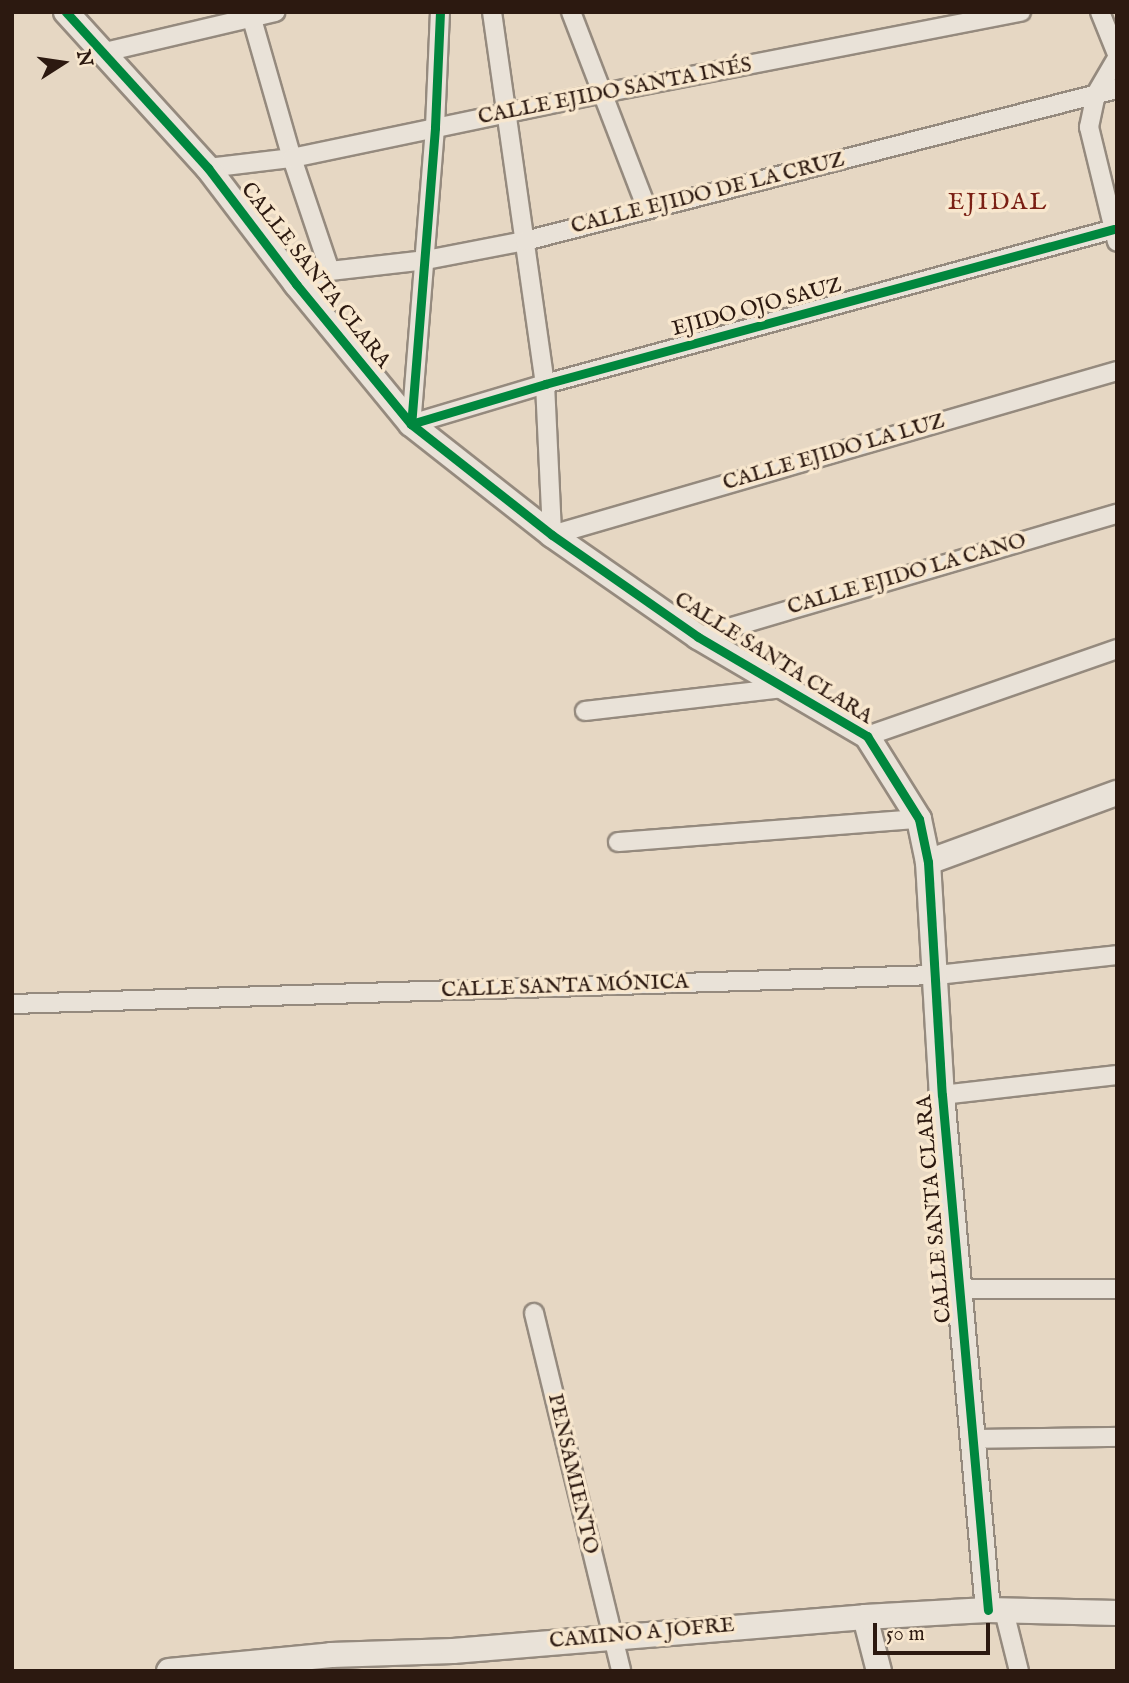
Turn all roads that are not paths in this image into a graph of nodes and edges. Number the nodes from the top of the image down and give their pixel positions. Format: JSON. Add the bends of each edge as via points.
{"nodes":[{"id":1,"x":65,"y":12,"type":"edge"},
{"id":2,"x":275,"y":12,"type":"edge"},
{"id":3,"x":440,"y":12,"type":"edge"},
{"id":4,"x":492,"y":12,"type":"edge"},
{"id":5,"x":571,"y":12,"type":"edge"},
{"id":6,"x":1021,"y":12,"type":"edge"},
{"id":7,"x":1100,"y":12,"type":"edge"},
{"id":8,"x":251,"y":14,"type":"edge"},
{"id":9,"x":105,"y":52,"type":"junction"},
{"id":10,"x":1117,"y":56,"type":"edge"},
{"id":11,"x":1117,"y":89,"type":"edge"},
{"id":12,"x":603,"y":93,"type":"junction"},
{"id":13,"x":1096,"y":94,"type":"junction"},
{"id":14,"x":509,"y":113,"type":"junction"},
{"id":15,"x":435,"y":128,"type":"junction"},
{"id":16,"x":292,"y":158,"type":"junction"},
{"id":17,"x":208,"y":168,"type":"junction"},
{"id":18,"x":1112,"y":204,"type":"edge"},
{"id":19,"x":647,"y":209,"type":"junction"},
{"id":20,"x":1115,"y":235,"type":"edge"},
{"id":21,"x":525,"y":241,"type":"junction"},
{"id":22,"x":426,"y":260,"type":"junction"},
{"id":23,"x":330,"y":271,"type":"junction"},
{"id":24,"x":296,"y":284,"type":"junction"},
{"id":25,"x":1117,"y":372,"type":"edge"},
{"id":26,"x":545,"y":384,"type":"junction"},
{"id":27,"x":411,"y":424,"type":"junction"},
{"id":28,"x":1117,"y":514,"type":"edge"},
{"id":29,"x":552,"y":535,"type":"junction"},
{"id":30,"x":698,"y":637,"type":"junction"},
{"id":31,"x":1117,"y":649,"type":"edge"},
{"id":32,"x":785,"y":688,"type":"junction"},
{"id":33,"x":585,"y":711,"type":"dead end"},
{"id":34,"x":867,"y":736,"type":"junction"},
{"id":35,"x":1117,"y":793,"type":"edge"},
{"id":36,"x":919,"y":819,"type":"junction"},
{"id":37,"x":618,"y":842,"type":"dead end"},
{"id":38,"x":928,"y":862,"type":"junction"},
{"id":39,"x":1117,"y":955,"type":"edge"},
{"id":40,"x":937,"y":975,"type":"junction"},
{"id":41,"x":12,"y":1004,"type":"edge"},
{"id":42,"x":1117,"y":1076,"type":"edge"},
{"id":43,"x":942,"y":1096,"type":"junction"},
{"id":44,"x":960,"y":1289,"type":"junction"},
{"id":45,"x":1117,"y":1289,"type":"edge"},
{"id":46,"x":534,"y":1313,"type":"dead end"},
{"id":47,"x":1117,"y":1437,"type":"edge"},
{"id":48,"x":970,"y":1439,"type":"junction"},
{"id":49,"x":996,"y":1611,"type":"junction"},
{"id":50,"x":1117,"y":1613,"type":"edge"},
{"id":51,"x":864,"y":1616,"type":"junction"},
{"id":52,"x":610,"y":1635,"type":"junction"},
{"id":53,"x":456,"y":1661,"type":"edge"},
{"id":54,"x":333,"y":1663,"type":"edge"},
{"id":55,"x":217,"y":1669,"type":"edge"},
{"id":56,"x":169,"y":1671,"type":"edge"},
{"id":57,"x":621,"y":1671,"type":"edge"},
{"id":58,"x":879,"y":1671,"type":"edge"},
{"id":59,"x":1019,"y":1671,"type":"edge"}],
"edges":[{"from":1,"to":9,"type":"street","name":"CALLE SANTA CLARA"},
{"from":2,"to":8,"type":"street"},
{"from":3,"to":15,"type":"street"},
{"from":4,"to":14,"type":"street"},
{"from":5,"to":12,"type":"street"},
{"from":6,"to":12,"type":"street","name":"CALLE EJIDO SANTA INÉS"},
{"from":7,"to":10,"type":"street"},
{"from":8,"to":9,"type":"street"},
{"from":8,"to":16,"type":"street"},
{"from":9,"to":17,"type":"street","name":"CALLE SANTA CLARA"},
{"from":10,"to":13,"type":"street"},
{"from":11,"to":13,"type":"street","name":"CALLE EJIDO DE LA CRUZ"},
{"from":12,"to":14,"type":"street","name":"CALLE EJIDO SANTA INÉS"},
{"from":12,"to":19,"type":"street"},
{"from":13,"to":18,"type":"street","via":[[1089,127]]},
{"from":13,"to":19,"type":"street","name":"CALLE EJIDO DE LA CRUZ"},
{"from":14,"to":15,"type":"street","name":"CALLE EJIDO SANTA INÉS"},
{"from":14,"to":21,"type":"street"},
{"from":15,"to":16,"type":"street","name":"CALLE EJIDO SANTA INÉS"},
{"from":15,"to":22,"type":"street"},
{"from":16,"to":17,"type":"street","name":"CALLE EJIDO SANTA INÉS"},
{"from":16,"to":23,"type":"street"},
{"from":17,"to":24,"type":"street","name":"CALLE SANTA CLARA"},
{"from":18,"to":20,"type":"street"},
{"from":19,"to":21,"type":"street","name":"CALLE EJIDO DE LA CRUZ"},
{"from":20,"to":26,"type":"street","name":"EJIDO OJO SAUZ"},
{"from":21,"to":22,"type":"street","name":"CALLE EJIDO DE LA CRUZ"},
{"from":21,"to":26,"type":"street"},
{"from":22,"to":23,"type":"street","name":"CALLE EJIDO DE LA CRUZ"},
{"from":22,"to":27,"type":"street"},
{"from":23,"to":24,"type":"street","name":"CALLE EJIDO DE LA CRUZ"},
{"from":24,"to":27,"type":"street","name":"CALLE SANTA CLARA"},
{"from":25,"to":29,"type":"street","name":"CALLE EJIDO LA LUZ"},
{"from":26,"to":27,"type":"street","name":"EJIDO OJO SAUZ"},
{"from":26,"to":29,"type":"street"},
{"from":27,"to":29,"type":"street","name":"CALLE SANTA CLARA"},
{"from":28,"to":30,"type":"street","name":"CALLE EJIDO LA CANO"},
{"from":29,"to":30,"type":"street","name":"CALLE SANTA CLARA"},
{"from":30,"to":32,"type":"street","name":"CALLE SANTA CLARA"},
{"from":31,"to":34,"type":"street"},
{"from":32,"to":33,"type":"street"},
{"from":32,"to":34,"type":"street","name":"CALLE SANTA CLARA"},
{"from":34,"to":36,"type":"street","name":"CALLE SANTA CLARA"},
{"from":35,"to":38,"type":"street"},
{"from":36,"to":37,"type":"street"},
{"from":36,"to":38,"type":"street","name":"CALLE SANTA CLARA"},
{"from":38,"to":40,"type":"street","name":"CALLE SANTA CLARA"},
{"from":39,"to":40,"type":"street","name":"CALLE SANTA MÓNICA"},
{"from":40,"to":41,"type":"street","name":"CALLE SANTA MÓNICA"},
{"from":40,"to":43,"type":"street","name":"CALLE SANTA CLARA"},
{"from":42,"to":43,"type":"street"},
{"from":43,"to":44,"type":"street","name":"CALLE SANTA CLARA"},
{"from":44,"to":45,"type":"street"},
{"from":44,"to":48,"type":"street","name":"CALLE SANTA CLARA"},
{"from":46,"to":52,"type":"street","name":"PENSAMIENTO"},
{"from":47,"to":48,"type":"street"},
{"from":48,"to":49,"type":"street","name":"CALLE SANTA CLARA"},
{"from":49,"to":50,"type":"street","name":"CAMINO A JOFRE"},
{"from":49,"to":51,"type":"street","name":"CAMINO A JOFRE"},
{"from":49,"to":59,"type":"street"},
{"from":51,"to":52,"type":"street","name":"CAMINO A JOFRE"},
{"from":51,"to":58,"type":"street"},
{"from":52,"to":53,"type":"street","name":"CAMINO A JOFRE"},
{"from":52,"to":57,"type":"street","name":"PENSAMIENTO"},
{"from":53,"to":54,"type":"street","name":"CAMINO A JOFRE"},
{"from":54,"to":55,"type":"street","name":"CAMINO A JOFRE"},
{"from":55,"to":56,"type":"street","name":"CAMINO A JOFRE"}]}
